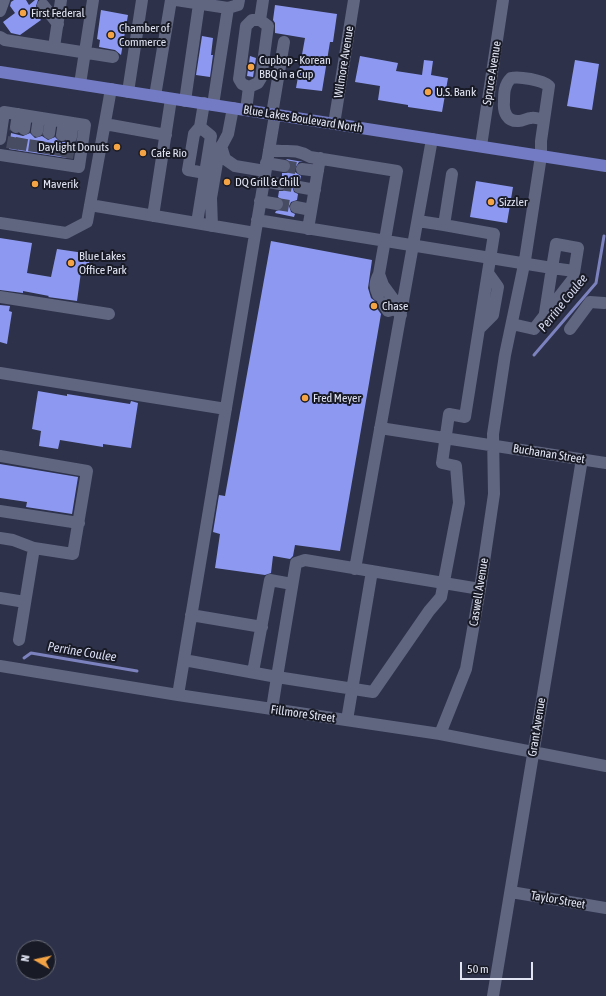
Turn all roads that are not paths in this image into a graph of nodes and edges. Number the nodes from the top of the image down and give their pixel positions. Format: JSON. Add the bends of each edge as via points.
{"nodes":[{"id":1,"x":4,"y":0,"type":"edge"},
{"id":2,"x":61,"y":0,"type":"edge"},
{"id":3,"x":93,"y":0,"type":"edge"},
{"id":4,"x":142,"y":0,"type":"edge"},
{"id":5,"x":171,"y":0,"type":"edge"},
{"id":6,"x":176,"y":0,"type":"edge"},
{"id":7,"x":239,"y":0,"type":"edge"},
{"id":8,"x":263,"y":0,"type":"edge"},
{"id":9,"x":354,"y":0,"type":"edge"},
{"id":10,"x":503,"y":0,"type":"edge"},
{"id":11,"x":199,"y":4,"type":"junction"},
{"id":12,"x":43,"y":5,"type":"dead end"},
{"id":13,"x":228,"y":8,"type":"junction"},
{"id":14,"x":0,"y":11,"type":"edge"},
{"id":15,"x":260,"y":20,"type":"junction"},
{"id":16,"x":58,"y":24,"type":"junction"},
{"id":17,"x":0,"y":37,"type":"edge"},
{"id":18,"x":284,"y":42,"type":"dead end"},
{"id":19,"x":54,"y":48,"type":"junction"},
{"id":20,"x":84,"y":53,"type":"junction"},
{"id":21,"x":113,"y":57,"type":"dead end"},
{"id":22,"x":0,"y":72,"type":"edge"},
{"id":23,"x":80,"y":84,"type":"junction"},
{"id":24,"x":249,"y":87,"type":"junction"},
{"id":25,"x":111,"y":89,"type":"junction"},
{"id":26,"x":128,"y":92,"type":"junction"},
{"id":27,"x":155,"y":96,"type":"junction"},
{"id":28,"x":172,"y":98,"type":"junction"},
{"id":29,"x":185,"y":101,"type":"junction"},
{"id":30,"x":208,"y":104,"type":"junction"},
{"id":31,"x":233,"y":108,"type":"junction"},
{"id":32,"x":246,"y":110,"type":"junction"},
{"id":33,"x":273,"y":114,"type":"junction"},
{"id":34,"x":22,"y":115,"type":"junction"},
{"id":35,"x":39,"y":118,"type":"junction"},
{"id":36,"x":51,"y":120,"type":"junction"},
{"id":37,"x":544,"y":120,"type":"junction"},
{"id":38,"x":68,"y":122,"type":"junction"},
{"id":39,"x":105,"y":124,"type":"junction"},
{"id":40,"x":334,"y":124,"type":"junction"},
{"id":41,"x":200,"y":127,"type":"junction"},
{"id":42,"x":20,"y":128,"type":"tunnel mouth"},
{"id":43,"x":166,"y":135,"type":"junction"},
{"id":44,"x":66,"y":136,"type":"tunnel mouth"},
{"id":45,"x":0,"y":139,"type":"edge"},
{"id":46,"x":432,"y":139,"type":"junction"},
{"id":47,"x":221,"y":146,"type":"junction"},
{"id":48,"x":481,"y":146,"type":"junction"},
{"id":49,"x":269,"y":150,"type":"junction"},
{"id":50,"x":12,"y":154,"type":"edge"},
{"id":51,"x":541,"y":156,"type":"junction"},
{"id":52,"x":320,"y":158,"type":"junction"},
{"id":53,"x":284,"y":166,"type":"tunnel mouth"},
{"id":54,"x":606,"y":166,"type":"edge"},
{"id":55,"x":79,"y":168,"type":"junction"},
{"id":56,"x":302,"y":169,"type":"tunnel mouth"},
{"id":57,"x":97,"y":170,"type":"junction"},
{"id":58,"x":318,"y":171,"type":"junction"},
{"id":59,"x":265,"y":172,"type":"junction"},
{"id":60,"x":205,"y":173,"type":"junction"},
{"id":61,"x":452,"y":174,"type":"dead end"},
{"id":62,"x":280,"y":184,"type":"tunnel mouth"},
{"id":63,"x":299,"y":187,"type":"tunnel mouth"},
{"id":64,"x":315,"y":190,"type":"junction"},
{"id":65,"x":260,"y":201,"type":"junction"},
{"id":66,"x":277,"y":204,"type":"tunnel mouth"},
{"id":67,"x":90,"y":205,"type":"junction"},
{"id":68,"x":296,"y":208,"type":"tunnel mouth"},
{"id":69,"x":311,"y":210,"type":"junction"},
{"id":70,"x":153,"y":216,"type":"junction"},
{"id":71,"x":257,"y":220,"type":"junction"},
{"id":72,"x":418,"y":221,"type":"junction"},
{"id":73,"x":0,"y":223,"type":"edge"},
{"id":74,"x":197,"y":223,"type":"junction"},
{"id":75,"x":444,"y":225,"type":"junction"},
{"id":76,"x":212,"y":226,"type":"junction"},
{"id":77,"x":308,"y":229,"type":"junction"},
{"id":78,"x":255,"y":233,"type":"junction"},
{"id":79,"x":386,"y":242,"type":"junction"},
{"id":80,"x":413,"y":246,"type":"junction"},
{"id":81,"x":490,"y":258,"type":"junction"},
{"id":82,"x":524,"y":264,"type":"junction"},
{"id":83,"x":552,"y":268,"type":"junction"},
{"id":84,"x":574,"y":271,"type":"junction"},
{"id":85,"x":379,"y":274,"type":"junction"},
{"id":86,"x":0,"y":297,"type":"edge"},
{"id":87,"x":605,"y":300,"type":"edge"},
{"id":88,"x":398,"y":312,"type":"junction"},
{"id":89,"x":109,"y":314,"type":"dead end"},
{"id":90,"x":545,"y":315,"type":"junction"},
{"id":91,"x":512,"y":324,"type":"junction"},
{"id":92,"x":570,"y":329,"type":"dead end"},
{"id":93,"x":0,"y":374,"type":"edge"},
{"id":94,"x":226,"y":409,"type":"junction"},
{"id":95,"x":380,"y":428,"type":"junction"},
{"id":96,"x":446,"y":438,"type":"junction"},
{"id":97,"x":493,"y":445,"type":"junction"},
{"id":98,"x":0,"y":456,"type":"edge"},
{"id":99,"x":582,"y":459,"type":"junction"},
{"id":100,"x":606,"y":462,"type":"edge"},
{"id":101,"x":0,"y":511,"type":"edge"},
{"id":102,"x":79,"y":523,"type":"junction"},
{"id":103,"x":0,"y":538,"type":"edge"},
{"id":104,"x":34,"y":548,"type":"junction"},
{"id":105,"x":355,"y":569,"type":"junction"},
{"id":106,"x":372,"y":571,"type":"junction"},
{"id":107,"x":444,"y":583,"type":"junction"},
{"id":108,"x":292,"y":584,"type":"junction"},
{"id":109,"x":480,"y":589,"type":"junction"},
{"id":110,"x":0,"y":598,"type":"edge"},
{"id":111,"x":25,"y":602,"type":"junction"},
{"id":112,"x":191,"y":615,"type":"junction"},
{"id":113,"x":262,"y":627,"type":"junction"},
{"id":114,"x":19,"y":640,"type":"dead end"},
{"id":115,"x":184,"y":660,"type":"junction"},
{"id":116,"x":0,"y":666,"type":"edge"},
{"id":117,"x":253,"y":672,"type":"junction"},
{"id":118,"x":277,"y":677,"type":"junction"},
{"id":119,"x":352,"y":689,"type":"junction"},
{"id":120,"x":178,"y":695,"type":"junction"},
{"id":121,"x":272,"y":709,"type":"junction"},
{"id":122,"x":347,"y":720,"type":"junction"},
{"id":123,"x":440,"y":734,"type":"junction"},
{"id":124,"x":533,"y":751,"type":"junction"},
{"id":125,"x":606,"y":766,"type":"edge"},
{"id":126,"x":511,"y":892,"type":"junction"},
{"id":127,"x":606,"y":908,"type":"edge"},
{"id":128,"x":493,"y":996,"type":"edge"}],
"edges":[{"from":1,"to":14,"type":"street"},
{"from":2,"to":16,"type":"street"},
{"from":3,"to":20,"type":"street"},
{"from":4,"to":26,"type":"street"},
{"from":5,"to":27,"type":"street"},
{"from":6,"to":11,"type":"street"},
{"from":7,"to":13,"type":"street","via":[[238,4]]},
{"from":8,"to":15,"type":"street"},
{"from":9,"to":40,"type":"street","name":"Wilmore Avenue"},
{"from":10,"to":48,"type":"street","name":"Spruce Avenue"},
{"from":11,"to":13,"type":"street"},
{"from":11,"to":29,"type":"street"},
{"from":12,"to":16,"type":"street"},
{"from":13,"to":30,"type":"street"},
{"from":15,"to":24,"type":"street","via":[[268,26],[261,78],[258,83]]},
{"from":15,"to":24,"type":"street","via":[[252,20],[246,26],[239,79],[242,84]]},
{"from":16,"to":19,"type":"street"},
{"from":17,"to":19,"type":"street","via":[[4,40]]},
{"from":18,"to":33,"type":"street"},
{"from":19,"to":20,"type":"street"},
{"from":20,"to":21,"type":"street"},
{"from":20,"to":23,"type":"street"},
{"from":22,"to":23,"type":"main road","name":"Blue Lakes Boulevard North"},
{"from":23,"to":25,"type":"main road","name":"Blue Lakes Boulevard North"},
{"from":24,"to":32,"type":"street"},
{"from":25,"to":26,"type":"main road","name":"Blue Lakes Boulevard North"},
{"from":25,"to":39,"type":"street"},
{"from":26,"to":27,"type":"main road","name":"Blue Lakes Boulevard North"},
{"from":27,"to":28,"type":"main road","name":"Blue Lakes Boulevard North"},
{"from":28,"to":29,"type":"main road","name":"Blue Lakes Boulevard North"},
{"from":28,"to":43,"type":"street"},
{"from":29,"to":30,"type":"main road","name":"Blue Lakes Boulevard North"},
{"from":30,"to":31,"type":"main road","name":"Blue Lakes Boulevard North"},
{"from":30,"to":41,"type":"street"},
{"from":31,"to":32,"type":"main road","name":"Blue Lakes Boulevard North"},
{"from":31,"to":47,"type":"street","via":[[228,134]]},
{"from":32,"to":33,"type":"main road","name":"Blue Lakes Boulevard North"},
{"from":33,"to":40,"type":"main road","name":"Blue Lakes Boulevard North"},
{"from":33,"to":49,"type":"street"},
{"from":34,"to":35,"type":"street"},
{"from":34,"to":42,"type":"street"},
{"from":34,"to":45,"type":"street","via":[[4,112]]},
{"from":35,"to":36,"type":"street"},
{"from":35,"to":36,"type":"street","via":[[43,132]]},
{"from":36,"to":38,"type":"street"},
{"from":37,"to":37,"type":"street","via":[[532,118],[512,121],[508,118],[503,107],[504,92],[511,78],[541,81],[549,86]]},
{"from":37,"to":51,"type":"street","name":"Caswell Avenue"},
{"from":38,"to":44,"type":"street"},
{"from":38,"to":55,"type":"street","via":[[86,125]]},
{"from":39,"to":43,"type":"street"},
{"from":39,"to":57,"type":"street"},
{"from":40,"to":46,"type":"main road","name":"Blue Lakes Boulevard North"},
{"from":41,"to":60,"type":"street","via":[[212,136]]},
{"from":41,"to":60,"type":"street","via":[[194,134],[188,170]]},
{"from":43,"to":70,"type":"street"},
{"from":46,"to":48,"type":"main road","name":"Blue Lakes Boulevard North"},
{"from":46,"to":72,"type":"street"},
{"from":47,"to":59,"type":"street","via":[[225,159],[235,166]]},
{"from":47,"to":76,"type":"street","via":[[211,198]]},
{"from":48,"to":51,"type":"main road","name":"Blue Lakes Boulevard North"},
{"from":49,"to":52,"type":"street","via":[[302,152]]},
{"from":49,"to":59,"type":"street"},
{"from":50,"to":55,"type":"street","via":[[62,161]]},
{"from":51,"to":54,"type":"main road","name":"Blue Lakes Boulevard North"},
{"from":51,"to":82,"type":"street","name":"Caswell Avenue"},
{"from":52,"to":58,"type":"street"},
{"from":52,"to":79,"type":"street","via":[[398,171]]},
{"from":53,"to":59,"type":"street"},
{"from":55,"to":57,"type":"street"},
{"from":56,"to":58,"type":"street"},
{"from":57,"to":67,"type":"street"},
{"from":58,"to":64,"type":"street"},
{"from":59,"to":62,"type":"street"},
{"from":59,"to":65,"type":"street"},
{"from":60,"to":74,"type":"street"},
{"from":61,"to":75,"type":"street"},
{"from":63,"to":64,"type":"street"},
{"from":64,"to":69,"type":"street"},
{"from":65,"to":66,"type":"street"},
{"from":65,"to":71,"type":"street"},
{"from":67,"to":70,"type":"street"},
{"from":67,"to":73,"type":"street","via":[[87,222],[66,232]]},
{"from":68,"to":69,"type":"street"},
{"from":69,"to":77,"type":"street"},
{"from":70,"to":74,"type":"street"},
{"from":71,"to":77,"type":"street"},
{"from":71,"to":78,"type":"street"},
{"from":72,"to":75,"type":"street"},
{"from":72,"to":80,"type":"street"},
{"from":74,"to":76,"type":"street"},
{"from":75,"to":81,"type":"street","via":[[494,234]]},
{"from":76,"to":78,"type":"street"},
{"from":77,"to":79,"type":"street"},
{"from":78,"to":94,"type":"street"},
{"from":79,"to":80,"type":"street"},
{"from":79,"to":85,"type":"street"},
{"from":80,"to":81,"type":"street"},
{"from":80,"to":88,"type":"street"},
{"from":81,"to":82,"type":"street"},
{"from":81,"to":96,"type":"street","via":[[465,417],[449,414]]},
{"from":82,"to":83,"type":"street"},
{"from":82,"to":91,"type":"street","name":"Caswell Avenue"},
{"from":83,"to":84,"type":"street"},
{"from":83,"to":84,"type":"street","via":[[556,244],[578,248]]},
{"from":83,"to":90,"type":"street"},
{"from":84,"to":90,"type":"street","via":[[573,279]]},
{"from":85,"to":88,"type":"street"},
{"from":85,"to":88,"type":"street","via":[[375,289],[388,311]]},
{"from":86,"to":89,"type":"street"},
{"from":87,"to":92,"type":"street","via":[[590,302]]},
{"from":88,"to":95,"type":"street"},
{"from":90,"to":91,"type":"street","via":[[534,329]]},
{"from":91,"to":97,"type":"street","name":"Caswell Avenue","via":[[504,362]]},
{"from":93,"to":94,"type":"street"},
{"from":94,"to":112,"type":"street"},
{"from":95,"to":96,"type":"street","name":"Buchanan Street"},
{"from":95,"to":105,"type":"street"},
{"from":96,"to":97,"type":"street","name":"Buchanan Street"},
{"from":96,"to":107,"type":"street","via":[[442,463],[456,466],[459,503]]},
{"from":97,"to":99,"type":"street","name":"Buchanan Street"},
{"from":97,"to":109,"type":"street","name":"Caswell Avenue","via":[[494,494]]},
{"from":98,"to":102,"type":"street","via":[[88,471]]},
{"from":99,"to":100,"type":"street","name":"Buchanan Street"},
{"from":99,"to":124,"type":"street","name":"Grant Avenue"},
{"from":101,"to":102,"type":"street"},
{"from":102,"to":104,"type":"street","via":[[73,554]]},
{"from":103,"to":104,"type":"street"},
{"from":104,"to":111,"type":"street"},
{"from":105,"to":106,"type":"street"},
{"from":105,"to":108,"type":"street","via":[[305,560],[296,563]]},
{"from":106,"to":107,"type":"street"},
{"from":106,"to":119,"type":"street"},
{"from":107,"to":109,"type":"street"},
{"from":107,"to":119,"type":"street","via":[[441,597],[373,692]]},
{"from":108,"to":113,"type":"street","via":[[270,580]]},
{"from":108,"to":118,"type":"street"},
{"from":109,"to":123,"type":"street","name":"Caswell Avenue","via":[[466,669]]},
{"from":110,"to":111,"type":"street"},
{"from":111,"to":114,"type":"street"},
{"from":112,"to":113,"type":"street"},
{"from":112,"to":115,"type":"street"},
{"from":113,"to":117,"type":"street"},
{"from":115,"to":117,"type":"street"},
{"from":115,"to":120,"type":"street"},
{"from":116,"to":120,"type":"street","name":"Fillmore Street"},
{"from":117,"to":118,"type":"street"},
{"from":118,"to":119,"type":"street"},
{"from":118,"to":121,"type":"street"},
{"from":119,"to":122,"type":"street"},
{"from":120,"to":121,"type":"street","name":"Fillmore Street"},
{"from":121,"to":122,"type":"street","name":"Fillmore Street"},
{"from":122,"to":123,"type":"street","name":"Fillmore Street"},
{"from":123,"to":124,"type":"street","name":"Fillmore Street"},
{"from":124,"to":125,"type":"street","name":"Fillmore Street"},
{"from":124,"to":126,"type":"street","name":"Grant Avenue"},
{"from":126,"to":127,"type":"street","name":"Taylor Street"},
{"from":126,"to":128,"type":"street","name":"Grant Avenue"}]}
